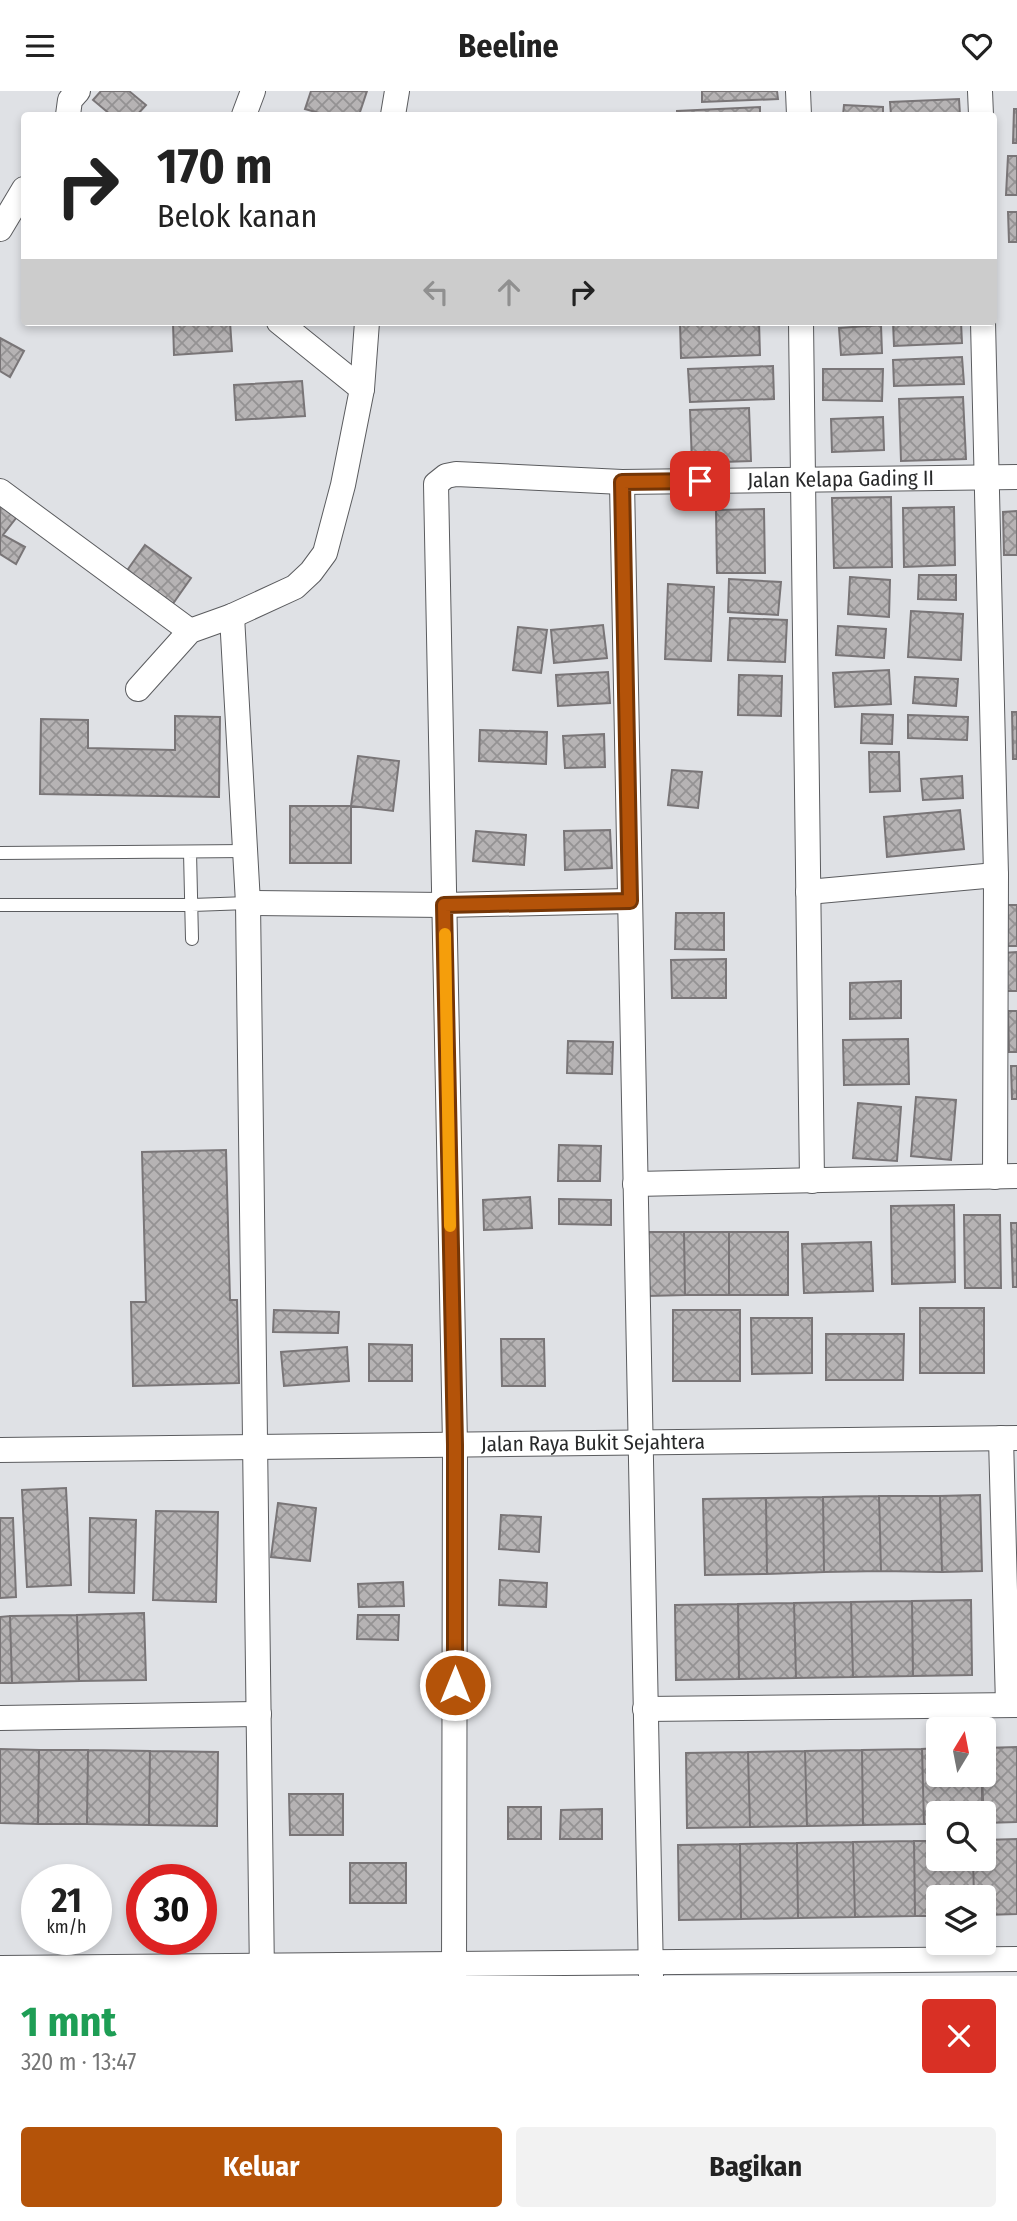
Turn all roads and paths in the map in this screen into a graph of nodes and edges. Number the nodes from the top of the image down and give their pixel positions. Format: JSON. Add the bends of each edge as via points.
{"nodes":[{"id":1,"x":78,"y":91,"type":"edge"},
{"id":2,"x":253,"y":91,"type":"edge"},
{"id":3,"x":397,"y":91,"type":"edge"},
{"id":4,"x":798,"y":91,"type":"edge"},
{"id":5,"x":980,"y":91,"type":"edge"},
{"id":6,"x":68,"y":112,"type":"edge"},
{"id":7,"x":245,"y":112,"type":"edge"},
{"id":8,"x":394,"y":112,"type":"edge"},
{"id":9,"x":799,"y":112,"type":"edge"},
{"id":10,"x":981,"y":112,"type":"edge"},
{"id":11,"x":21,"y":194,"type":"edge"},
{"id":12,"x":0,"y":229,"type":"edge"},
{"id":13,"x":284,"y":326,"type":"edge"},
{"id":14,"x":367,"y":326,"type":"edge"},
{"id":15,"x":801,"y":326,"type":"edge"},
{"id":16,"x":984,"y":326,"type":"edge"},
{"id":17,"x":362,"y":389,"type":"junction"},
{"id":18,"x":986,"y":477,"type":"junction"},
{"id":19,"x":1017,"y":477,"type":"edge"},
{"id":20,"x":803,"y":479,"type":"junction"},
{"id":21,"x":622,"y":482,"type":"junction"},
{"id":22,"x":0,"y":491,"type":"edge"},
{"id":23,"x":232,"y":616,"type":"junction"},
{"id":24,"x":190,"y":631,"type":"junction"},
{"id":25,"x":138,"y":689,"type":"dead end"},
{"id":26,"x":246,"y":851,"type":"junction"},
{"id":27,"x":190,"y":852,"type":"junction"},
{"id":28,"x":0,"y":853,"type":"edge"},
{"id":29,"x":996,"y":875,"type":"junction"},
{"id":30,"x":808,"y":891,"type":"junction"},
{"id":31,"x":630,"y":901,"type":"junction"},
{"id":32,"x":248,"y":903,"type":"junction"},
{"id":33,"x":0,"y":905,"type":"edge"},
{"id":34,"x":192,"y":905,"type":"junction"},
{"id":35,"x":444,"y":905,"type":"junction"},
{"id":36,"x":192,"y":939,"type":"dead end"},
{"id":37,"x":1006,"y":1176,"type":"edge"},
{"id":38,"x":812,"y":1181,"type":"junction"},
{"id":39,"x":635,"y":1184,"type":"junction"},
{"id":40,"x":1009,"y":1438,"type":"edge"},
{"id":41,"x":640,"y":1443,"type":"junction"},
{"id":42,"x":455,"y":1445,"type":"junction"},
{"id":43,"x":256,"y":1447,"type":"junction"},
{"id":44,"x":0,"y":1450,"type":"edge"},
{"id":45,"x":1013,"y":1705,"type":"edge"},
{"id":46,"x":645,"y":1709,"type":"junction"},
{"id":47,"x":259,"y":1714,"type":"junction"},
{"id":48,"x":0,"y":1718,"type":"edge"},
{"id":49,"x":1017,"y":1959,"type":"edge"},
{"id":50,"x":0,"y":1968,"type":"edge"},
{"id":51,"x":651,"y":1969,"type":"edge"},
{"id":52,"x":454,"y":1970,"type":"edge"},
{"id":53,"x":262,"y":1971,"type":"edge"}],
"edges":[{"from":1,"to":6,"type":"street","via":[[70,100]]},
{"from":2,"to":7,"type":"street"},
{"from":3,"to":8,"type":"street"},
{"from":4,"to":9,"type":"street"},
{"from":5,"to":10,"type":"street"},
{"from":11,"to":12,"type":"street"},
{"from":13,"to":17,"type":"street"},
{"from":14,"to":17,"type":"street"},
{"from":15,"to":20,"type":"street"},
{"from":16,"to":18,"type":"street"},
{"from":17,"to":23,"type":"street","via":[[325,553],[295,587]]},
{"from":18,"to":19,"type":"street","name":"Jalan Kelapa Gading II"},
{"from":18,"to":20,"type":"street","name":"Jalan Kelapa Gading II"},
{"from":18,"to":29,"type":"street"},
{"from":20,"to":21,"type":"street","name":"Jalan Kelapa Gading II"},
{"from":20,"to":30,"type":"street"},
{"from":21,"to":31,"type":"street"},
{"from":21,"to":35,"type":"street","name":"Jalan Kelapa Gading II","via":[[456,474],[436,484]]},
{"from":22,"to":24,"type":"street"},
{"from":23,"to":24,"type":"street"},
{"from":23,"to":26,"type":"street"},
{"from":24,"to":25,"type":"street"},
{"from":26,"to":27,"type":"lane"},
{"from":26,"to":32,"type":"street"},
{"from":27,"to":28,"type":"lane"},
{"from":27,"to":34,"type":"lane"},
{"from":29,"to":30,"type":"street"},
{"from":29,"to":37,"type":"street"},
{"from":30,"to":38,"type":"street"},
{"from":31,"to":35,"type":"street"},
{"from":31,"to":39,"type":"street"},
{"from":32,"to":34,"type":"lane"},
{"from":32,"to":35,"type":"street"},
{"from":32,"to":43,"type":"street"},
{"from":33,"to":34,"type":"lane"},
{"from":34,"to":36,"type":"lane"},
{"from":35,"to":42,"type":"street"},
{"from":37,"to":38,"type":"street"},
{"from":38,"to":39,"type":"street"},
{"from":39,"to":41,"type":"street"},
{"from":40,"to":41,"type":"street","name":"Jalan Raya Bukit Sejahtera"},
{"from":40,"to":45,"type":"street"},
{"from":41,"to":42,"type":"street","name":"Jalan Raya Bukit Sejahtera"},
{"from":41,"to":46,"type":"street"},
{"from":42,"to":43,"type":"street","name":"Jalan Raya Bukit Sejahtera"},
{"from":42,"to":52,"type":"street"},
{"from":43,"to":44,"type":"street","name":"Jalan Raya Bukit Sejahtera"},
{"from":43,"to":47,"type":"street"},
{"from":45,"to":46,"type":"street"},
{"from":46,"to":51,"type":"street"},
{"from":47,"to":48,"type":"street"},
{"from":47,"to":53,"type":"street"},
{"from":49,"to":51,"type":"street"},
{"from":50,"to":53,"type":"street"},
{"from":51,"to":52,"type":"street"},
{"from":52,"to":53,"type":"street"}]}
